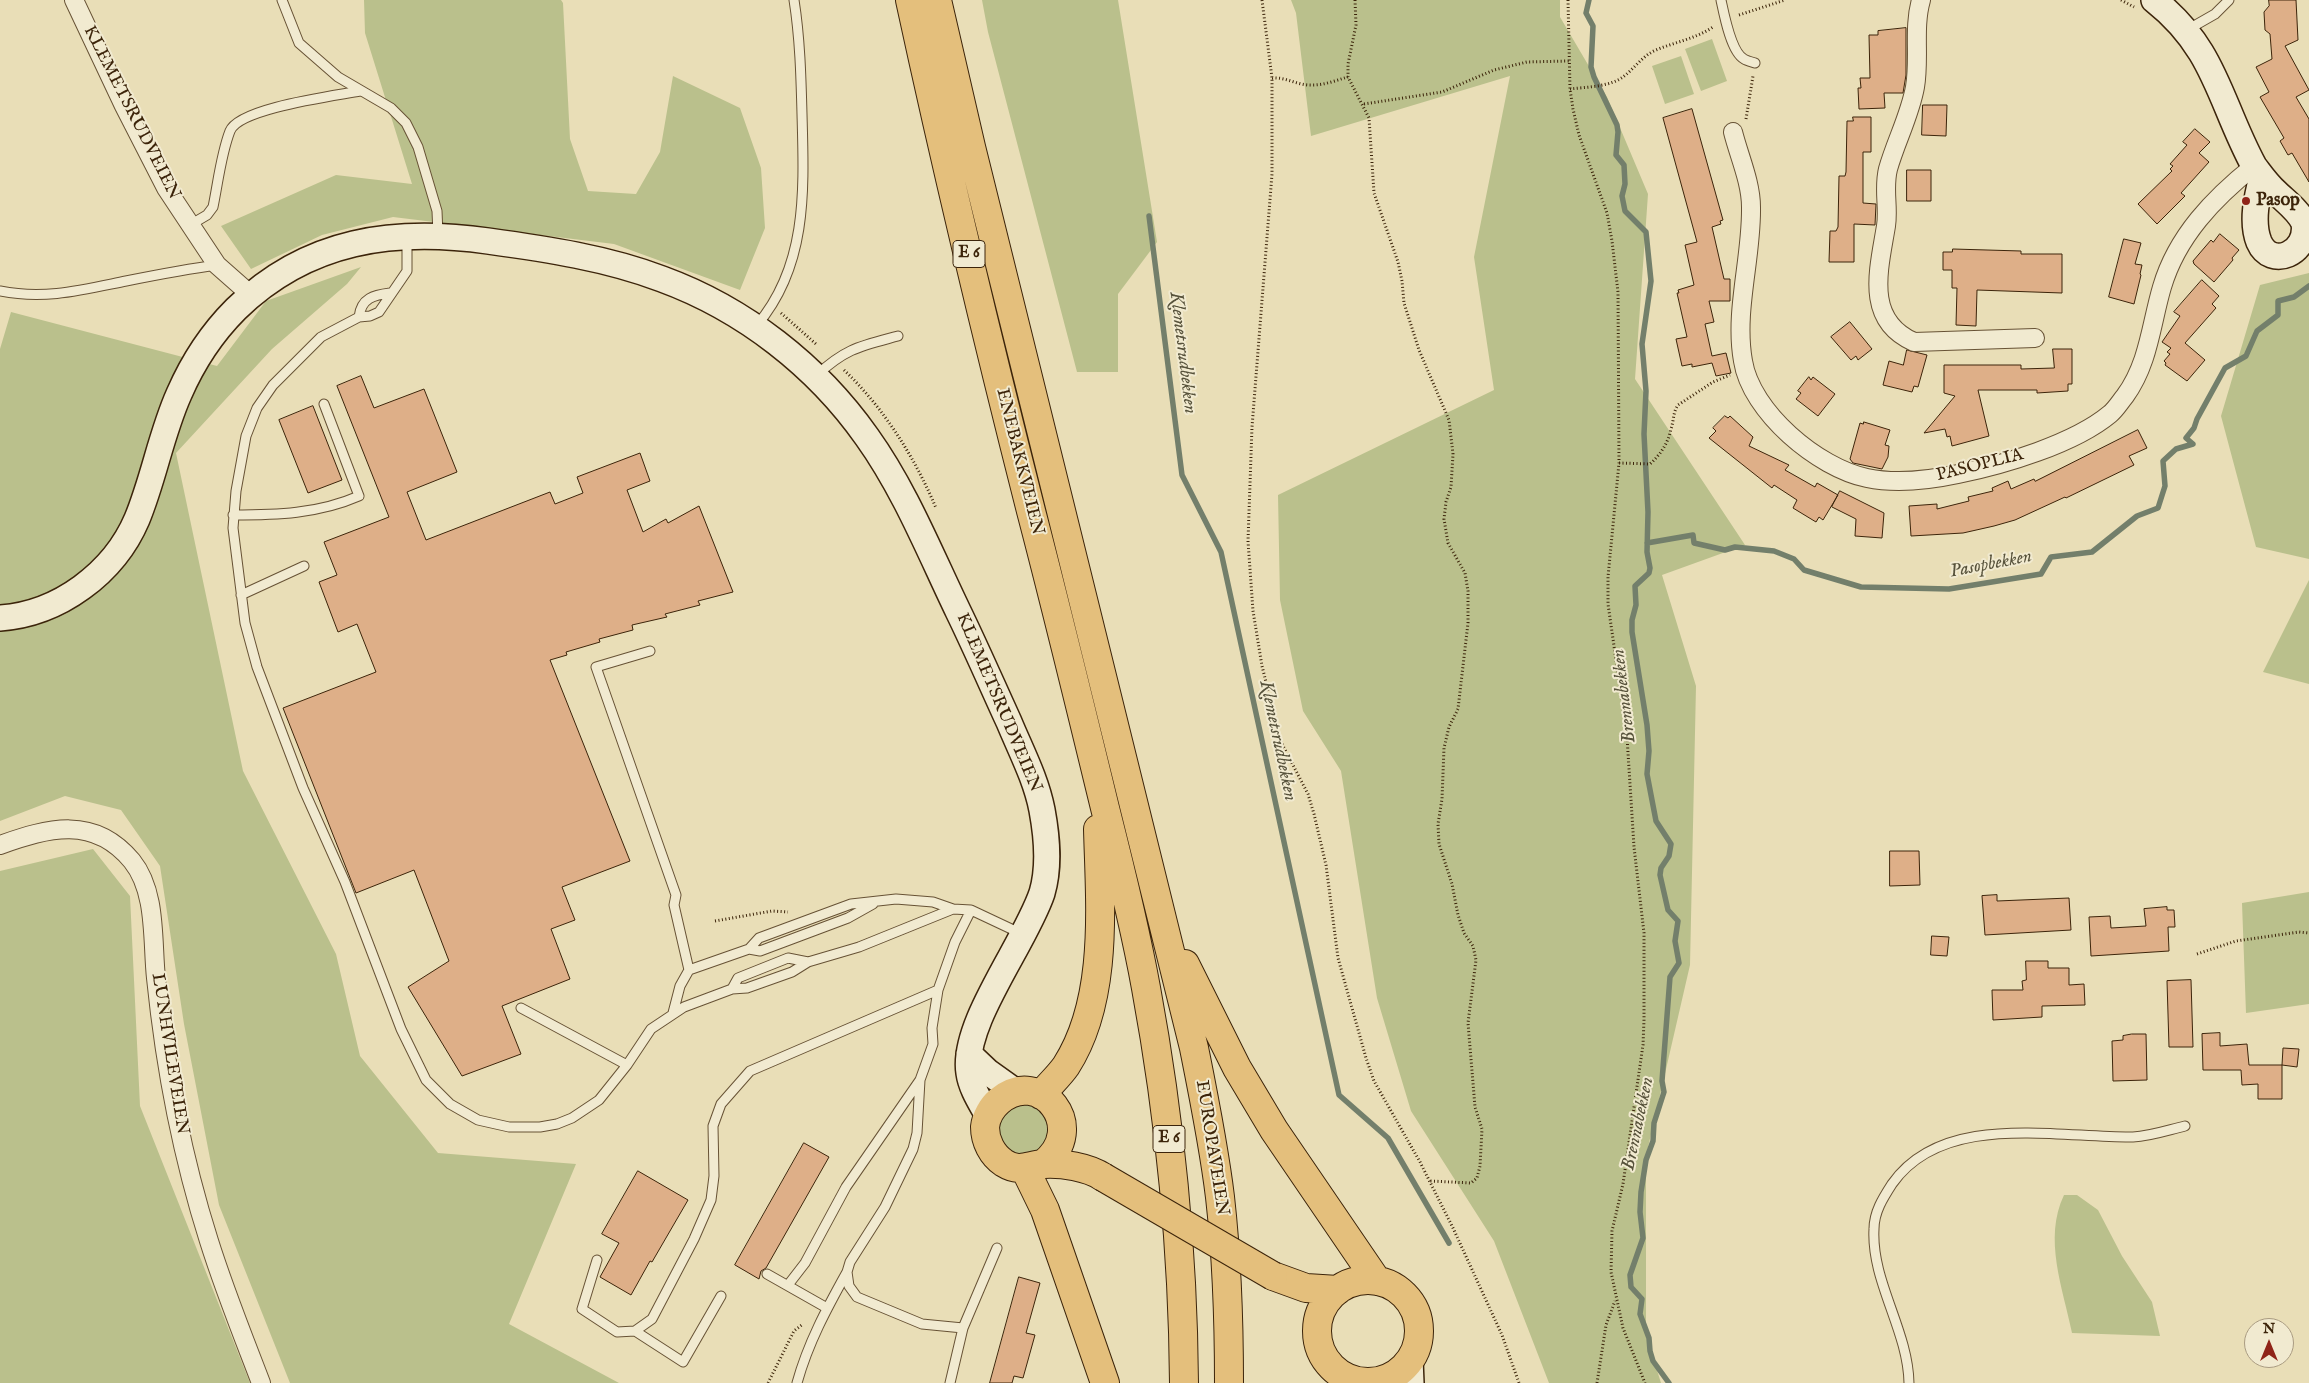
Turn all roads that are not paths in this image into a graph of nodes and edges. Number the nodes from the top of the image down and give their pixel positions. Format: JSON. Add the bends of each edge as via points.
{"nodes":[{"id":1,"x":74,"y":0,"type":"edge"},
{"id":2,"x":282,"y":0,"type":"edge"},
{"id":3,"x":794,"y":0,"type":"edge"},
{"id":4,"x":910,"y":0,"type":"edge"},
{"id":5,"x":938,"y":0,"type":"edge"},
{"id":6,"x":1721,"y":0,"type":"edge"},
{"id":7,"x":1921,"y":0,"type":"edge"},
{"id":8,"x":2154,"y":0,"type":"edge"},
{"id":9,"x":2229,"y":0,"type":"edge"},
{"id":10,"x":2186,"y":30,"type":"junction"},
{"id":11,"x":1755,"y":63,"type":"road end"},
{"id":12,"x":360,"y":91,"type":"junction"},
{"id":13,"x":1739,"y":129,"type":"road end"},
{"id":14,"x":2258,"y":171,"type":"joint"},
{"id":15,"x":189,"y":226,"type":"junction"},
{"id":16,"x":406,"y":235,"type":"junction"},
{"id":17,"x":438,"y":236,"type":"junction"},
{"id":18,"x":218,"y":265,"type":"junction"},
{"id":19,"x":0,"y":291,"type":"edge"},
{"id":20,"x":390,"y":293,"type":"junction"},
{"id":21,"x":251,"y":295,"type":"junction"},
{"id":22,"x":359,"y":317,"type":"junction"},
{"id":23,"x":755,"y":328,"type":"junction"},
{"id":24,"x":898,"y":336,"type":"dead end"},
{"id":25,"x":2035,"y":338,"type":"dead end"},
{"id":26,"x":815,"y":376,"type":"junction"},
{"id":27,"x":324,"y":404,"type":"dead end"},
{"id":28,"x":232,"y":515,"type":"junction"},
{"id":29,"x":304,"y":566,"type":"dead end"},
{"id":30,"x":242,"y":595,"type":"junction"},
{"id":31,"x":0,"y":618,"type":"edge"},
{"id":32,"x":650,"y":651,"type":"dead end"},
{"id":33,"x":1097,"y":775,"type":"junction"},
{"id":34,"x":0,"y":845,"type":"edge"},
{"id":35,"x":875,"y":902,"type":"junction"},
{"id":36,"x":953,"y":909,"type":"junction"},
{"id":37,"x":971,"y":910,"type":"junction"},
{"id":38,"x":1163,"y":918,"type":"junction"},
{"id":39,"x":1024,"y":935,"type":"junction"},
{"id":40,"x":749,"y":949,"type":"junction"},
{"id":41,"x":808,"y":962,"type":"junction"},
{"id":42,"x":689,"y":970,"type":"junction"},
{"id":43,"x":732,"y":989,"type":"junction"},
{"id":44,"x":938,"y":990,"type":"junction"},
{"id":45,"x":521,"y":1008,"type":"dead end"},
{"id":46,"x":673,"y":1013,"type":"junction"},
{"id":47,"x":970,"y":1054,"type":"junction"},
{"id":48,"x":627,"y":1065,"type":"junction"},
{"id":49,"x":920,"y":1080,"type":"junction"},
{"id":50,"x":1028,"y":1093,"type":"junction"},
{"id":51,"x":988,"y":1116,"type":"junction"},
{"id":52,"x":2185,"y":1126,"type":"dead end"},
{"id":53,"x":1063,"y":1128,"type":"junction"},
{"id":54,"x":1034,"y":1166,"type":"junction"},
{"id":55,"x":1100,"y":1175,"type":"junction"},
{"id":56,"x":997,"y":1248,"type":"dead end"},
{"id":57,"x":597,"y":1260,"type":"dead end"},
{"id":58,"x":847,"y":1272,"type":"junction"},
{"id":59,"x":767,"y":1274,"type":"dead end"},
{"id":60,"x":1275,"y":1277,"type":"junction"},
{"id":61,"x":1377,"y":1281,"type":"junction"},
{"id":62,"x":788,"y":1285,"type":"junction"},
{"id":63,"x":1338,"y":1290,"type":"junction"},
{"id":64,"x":721,"y":1296,"type":"dead end"},
{"id":65,"x":827,"y":1308,"type":"junction"},
{"id":66,"x":963,"y":1328,"type":"junction"},
{"id":67,"x":1317,"y":1330,"type":"junction"},
{"id":68,"x":634,"y":1331,"type":"junction"},
{"id":69,"x":1184,"y":1371,"type":"edge"},
{"id":70,"x":1411,"y":1371,"type":"edge"},
{"id":71,"x":1341,"y":1380,"type":"edge"},
{"id":72,"x":1376,"y":1382,"type":"edge"},
{"id":73,"x":261,"y":1383,"type":"edge"},
{"id":74,"x":797,"y":1383,"type":"edge"},
{"id":75,"x":950,"y":1383,"type":"edge"},
{"id":76,"x":1106,"y":1383,"type":"edge"},
{"id":77,"x":1229,"y":1383,"type":"edge"},
{"id":78,"x":1910,"y":1383,"type":"edge"}],
"edges":[{"from":1,"to":15,"type":"street","name":"KLEMETSRUDVEIEN","via":[[133,124]]},
{"from":2,"to":12,"type":"lane","via":[[299,43],[338,77]]},
{"from":3,"to":23,"type":"lane","via":[[800,51],[801,215],[794,255],[783,286],[773,306]]},
{"from":4,"to":33,"type":"highway","name":"ENEBAKKVEIEN","number":"E 6","via":[[953,190]]},
{"from":5,"to":38,"type":"highway","name":"ENEBAKKVEIEN","number":"E 6","via":[[971,147]]},
{"from":6,"to":11,"type":"lane","via":[[1736,50],[1743,59]]},
{"from":7,"to":25,"type":"street","via":[[1917,13],[1915,87],[1885,185],[1886,225],[1878,285],[1884,314],[1888,324],[1899,335],[1914,342]]},
{"from":8,"to":10,"type":"street"},
{"from":9,"to":10,"type":"lane","via":[[2215,14]]},
{"from":10,"to":14,"type":"street","via":[[2213,72]]},
{"from":12,"to":15,"type":"lane","via":[[258,111],[242,120],[230,130],[213,207],[207,215]]},
{"from":12,"to":17,"type":"lane","via":[[391,108],[406,123],[418,147],[437,211]]},
{"from":13,"to":14,"type":"street","name":"PASOPLIA","via":[[1751,204],[1741,335],[1742,360],[1749,384],[1770,417],[1799,442],[1841,469],[1878,480],[1939,478],[1989,467],[2059,443],[2112,413],[2132,387],[2140,370],[2163,284],[2178,247],[2198,220],[2235,182]]},
{"from":15,"to":18,"type":"street","name":"KLEMETSRUDVEIEN"},
{"from":16,"to":17,"type":"street","name":"KLEMETSRUDVEIEN"},
{"from":16,"to":20,"type":"lane","via":[[407,271]]},
{"from":16,"to":21,"type":"street","name":"KLEMETSRUDVEIEN","via":[[331,250],[281,274]]},
{"from":17,"to":23,"type":"street","name":"KLEMETSRUDVEIEN","via":[[514,245],[662,278],[702,296]]},
{"from":18,"to":19,"type":"lane","via":[[55,295]]},
{"from":18,"to":21,"type":"street","name":"KLEMETSRUDVEIEN"},
{"from":20,"to":22,"type":"lane","via":[[379,312]]},
{"from":20,"to":22,"type":"lane","via":[[368,298],[360,308]]},
{"from":21,"to":31,"type":"street","name":"KLEMETSRUDVEIEN","via":[[214,335],[180,391],[137,519],[105,568],[63,601],[18,617]]},
{"from":22,"to":28,"type":"lane","via":[[321,337],[273,385],[257,408],[246,436]]},
{"from":23,"to":26,"type":"street","name":"KLEMETSRUDVEIEN"},
{"from":24,"to":26,"type":"lane","via":[[854,348]]},
{"from":26,"to":39,"type":"street","name":"KLEMETSRUDVEIEN","via":[[868,437],[894,479],[979,654],[1031,774],[1042,809],[1048,857],[1042,892]]},
{"from":27,"to":28,"type":"lane","via":[[359,496],[326,509]]},
{"from":28,"to":30,"type":"lane"},
{"from":29,"to":30,"type":"lane"},
{"from":30,"to":48,"type":"lane","via":[[245,623],[257,667],[302,788],[345,882],[401,1028],[426,1080],[450,1104],[478,1120],[509,1127],[540,1127],[572,1118],[599,1100]]},
{"from":32,"to":42,"type":"lane","via":[[596,668],[676,895],[674,905]]},
{"from":33,"to":50,"type":"highway","number":"E 6","via":[[1100,922],[1093,992],[1070,1059],[1058,1076]]},
{"from":33,"to":69,"type":"highway","name":"ENEBAKKVEIEN","number":"E 6","via":[[1148,995],[1168,1122],[1182,1289]]},
{"from":34,"to":73,"type":"street","name":"LUNHVILEVEIEN","via":[[43,831],[69,829],[98,836],[114,845],[138,870],[147,894],[165,1049],[189,1169],[209,1242]]},
{"from":35,"to":36,"type":"lane","via":[[933,902]]},
{"from":35,"to":40,"type":"lane","via":[[848,918],[760,951]]},
{"from":35,"to":40,"type":"lane","via":[[841,907],[759,938]]},
{"from":36,"to":37,"type":"lane"},
{"from":36,"to":41,"type":"lane","via":[[859,947]]},
{"from":37,"to":39,"type":"lane"},
{"from":37,"to":44,"type":"lane","via":[[955,942]]},
{"from":38,"to":61,"type":"highway","number":"E 6","via":[[1237,1068],[1280,1138]]},
{"from":38,"to":77,"type":"highway","name":"EUROPAVEIEN","number":"E 6","via":[[1194,1048],[1215,1159],[1223,1230]]},
{"from":39,"to":47,"type":"street","name":"KLEMETSRUDVEIEN","via":[[976,1027],[970,1041]]},
{"from":40,"to":42,"type":"lane"},
{"from":41,"to":43,"type":"lane","via":[[792,972],[747,988]]},
{"from":41,"to":43,"type":"lane","via":[[788,958],[738,978]]},
{"from":42,"to":46,"type":"lane","via":[[680,986]]},
{"from":43,"to":46,"type":"lane"},
{"from":44,"to":49,"type":"lane","via":[[933,1044]]},
{"from":44,"to":68,"type":"lane","via":[[750,1071],[721,1104],[713,1126],[711,1200],[694,1239],[652,1319]]},
{"from":45,"to":48,"type":"lane"},
{"from":46,"to":48,"type":"lane","via":[[651,1029]]},
{"from":47,"to":50,"type":"street","via":[[988,1072]]},
{"from":47,"to":51,"type":"street","name":"KLEMETSRUDVEIEN","via":[[968,1068],[971,1081]]},
{"from":49,"to":58,"type":"lane","via":[[913,1149],[885,1207]]},
{"from":49,"to":62,"type":"lane","via":[[846,1187],[805,1263]]},
{"from":50,"to":51,"type":"highway","number":"E 6","via":[[1004,1097]]},
{"from":50,"to":53,"type":"highway","number":"E 6","via":[[1057,1108]]},
{"from":51,"to":54,"type":"highway","number":"E 6","via":[[985,1126],[990,1148],[1004,1163]]},
{"from":52,"to":78,"type":"lane","via":[[2135,1137],[2001,1133],[1949,1144],[1912,1161],[1882,1200],[1874,1230],[1878,1265],[1906,1355]]},
{"from":53,"to":54,"type":"highway","via":[[1058,1149]]},
{"from":53,"to":55,"type":"highway","number":"E 6"},
{"from":54,"to":55,"type":"highway","number":"E 6","via":[[1077,1168]]},
{"from":54,"to":76,"type":"highway","via":[[1045,1210]]},
{"from":55,"to":60,"type":"highway","number":"E 6","bridge":true},
{"from":56,"to":66,"type":"lane"},
{"from":57,"to":68,"type":"lane","via":[[582,1309],[613,1331]]},
{"from":58,"to":65,"type":"lane"},
{"from":58,"to":66,"type":"lane","via":[[849,1286],[857,1297],[922,1324]]},
{"from":59,"to":62,"type":"lane"},
{"from":60,"to":63,"type":"highway","number":"E 6","via":[[1306,1288]]},
{"from":60,"to":67,"type":"highway","number":"E 6"},
{"from":61,"to":63,"type":"highway","number":"E 6","via":[[1354,1282]]},
{"from":61,"to":70,"type":"highway","number":"E 6","via":[[1399,1292],[1414,1311],[1418,1336]]},
{"from":62,"to":65,"type":"lane"},
{"from":63,"to":67,"type":"highway","via":[[1325,1304]]},
{"from":64,"to":68,"type":"lane","via":[[683,1362]]},
{"from":65,"to":74,"type":"lane"},
{"from":66,"to":75,"type":"lane"},
{"from":67,"to":71,"type":"highway","number":"E 6","via":[[1323,1355]]},
{"from":70,"to":72,"type":"highway","number":"E 6","via":[[1397,1372]]},
{"from":71,"to":72,"type":"highway","number":"E 6"}]}
